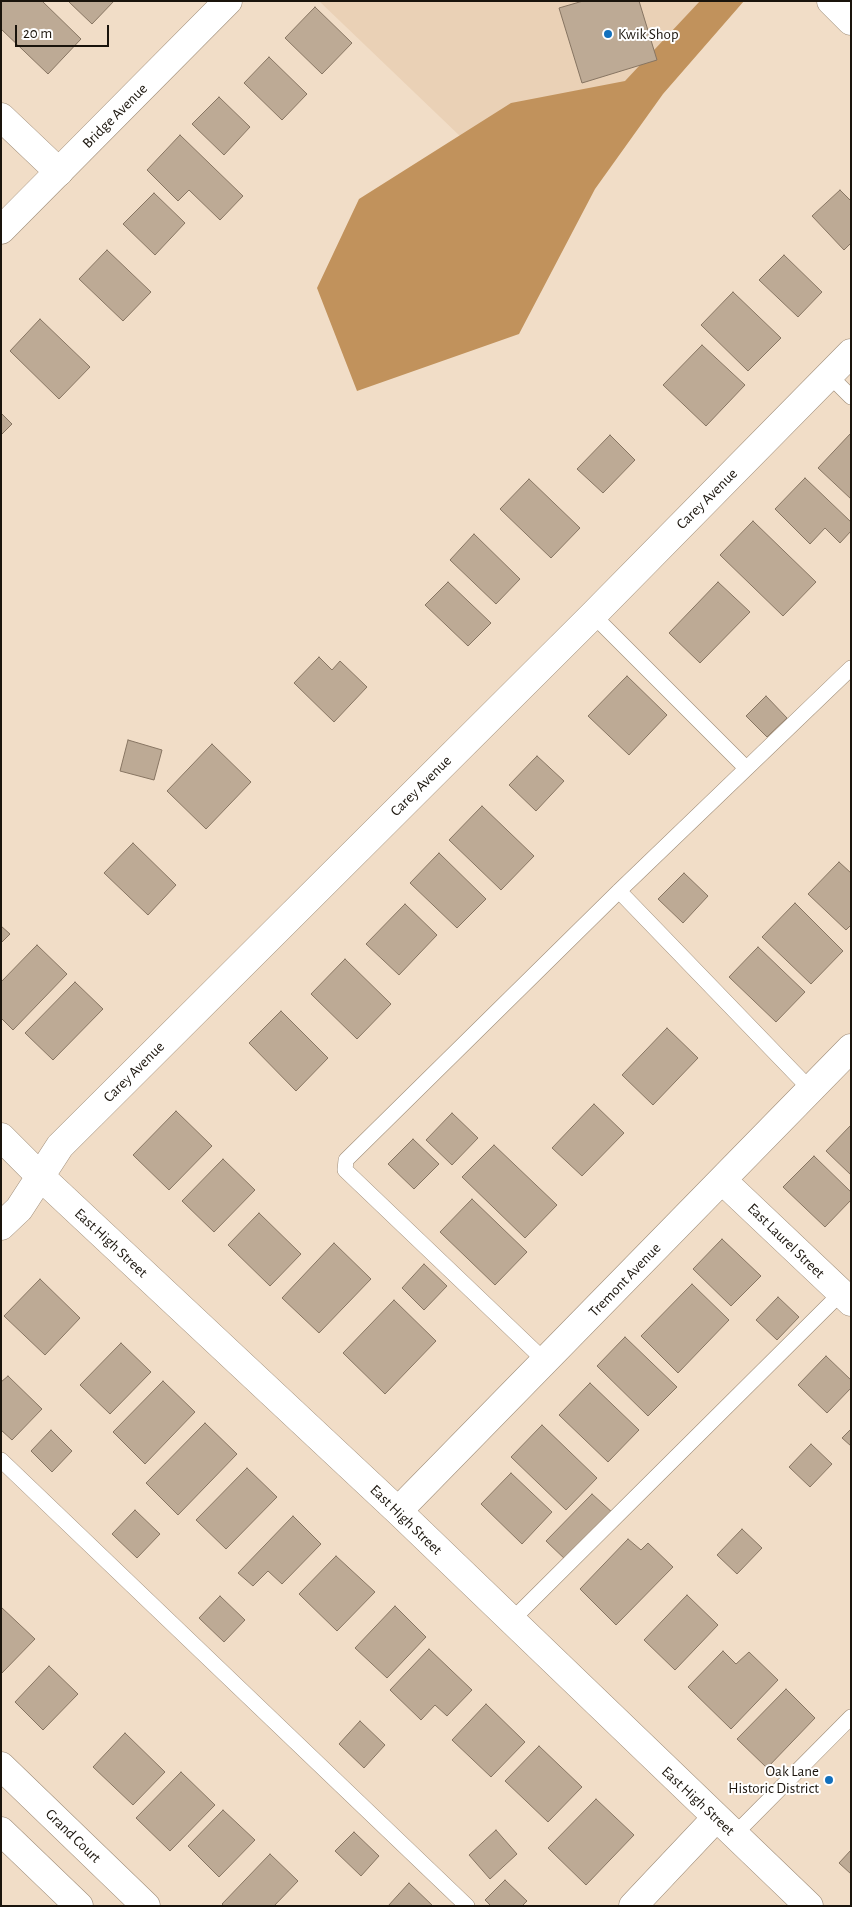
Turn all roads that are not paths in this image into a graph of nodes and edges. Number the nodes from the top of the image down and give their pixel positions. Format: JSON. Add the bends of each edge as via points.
{"nodes":[{"id":1,"x":228,"y":1,"type":"edge"},
{"id":2,"x":831,"y":1,"type":"edge"},
{"id":3,"x":851,"y":21,"type":"edge"},
{"id":4,"x":1,"y":117,"type":"edge"},
{"id":5,"x":59,"y":172,"type":"junction"},
{"id":6,"x":1,"y":230,"type":"edge"},
{"id":7,"x":851,"y":353,"type":"edge"},
{"id":8,"x":829,"y":375,"type":"junction"},
{"id":9,"x":851,"y":397,"type":"edge"},
{"id":10,"x":593,"y":615,"type":"junction"},
{"id":11,"x":851,"y":668,"type":"edge"},
{"id":12,"x":746,"y":768,"type":"junction"},
{"id":13,"x":619,"y":891,"type":"junction"},
{"id":14,"x":851,"y":1048,"type":"edge"},
{"id":15,"x":810,"y":1089,"type":"junction"},
{"id":16,"x":1,"y":1137,"type":"edge"},
{"id":17,"x":41,"y":1177,"type":"junction"},
{"id":18,"x":722,"y":1180,"type":"junction"},
{"id":19,"x":1,"y":1226,"type":"edge"},
{"id":20,"x":846,"y":1297,"type":"edge"},
{"id":21,"x":545,"y":1361,"type":"junction"},
{"id":22,"x":1,"y":1460,"type":"edge"},
{"id":23,"x":398,"y":1511,"type":"junction"},
{"id":24,"x":511,"y":1621,"type":"junction"},
{"id":25,"x":851,"y":1717,"type":"edge"},
{"id":26,"x":1,"y":1766,"type":"edge"},
{"id":27,"x":725,"y":1826,"type":"junction"},
{"id":28,"x":1,"y":1832,"type":"edge"},
{"id":29,"x":79,"y":1906,"type":"edge"},
{"id":30,"x":146,"y":1906,"type":"edge"},
{"id":31,"x":467,"y":1906,"type":"edge"},
{"id":32,"x":633,"y":1906,"type":"edge"},
{"id":33,"x":809,"y":1906,"type":"edge"}],
"edges":[{"from":1,"to":5,"type":"street","name":"Bridge Avenue"},
{"from":2,"to":3,"type":"street"},
{"from":4,"to":5,"type":"street"},
{"from":5,"to":6,"type":"street","name":"Bridge Avenue"},
{"from":7,"to":8,"type":"street","name":"Carey Avenue"},
{"from":8,"to":9,"type":"lane"},
{"from":8,"to":10,"type":"street","name":"Carey Avenue"},
{"from":10,"to":12,"type":"lane"},
{"from":10,"to":17,"type":"street","name":"Carey Avenue","via":[[60,1146]]},
{"from":11,"to":12,"type":"lane"},
{"from":12,"to":13,"type":"lane"},
{"from":13,"to":15,"type":"lane"},
{"from":13,"to":21,"type":"lane","via":[[346,1160],[345,1170]]},
{"from":14,"to":15,"type":"street","name":"Tremont Avenue"},
{"from":15,"to":18,"type":"street","name":"Tremont Avenue"},
{"from":16,"to":17,"type":"street","name":"East High Street"},
{"from":17,"to":19,"type":"street","name":"Carey Avenue","via":[[19,1209]]},
{"from":17,"to":23,"type":"street","name":"East High Street"},
{"from":18,"to":20,"type":"street","name":"East Laurel Street"},
{"from":18,"to":21,"type":"street","name":"Tremont Avenue"},
{"from":20,"to":24,"type":"lane"},
{"from":21,"to":23,"type":"street","name":"Tremont Avenue"},
{"from":22,"to":31,"type":"lane"},
{"from":23,"to":24,"type":"street","name":"East High Street"},
{"from":24,"to":27,"type":"street","name":"East High Street"},
{"from":25,"to":27,"type":"lane"},
{"from":26,"to":30,"type":"street","name":"Grand Court"},
{"from":27,"to":32,"type":"street"},
{"from":27,"to":33,"type":"street","name":"East High Street"},
{"from":28,"to":29,"type":"street"}]}
